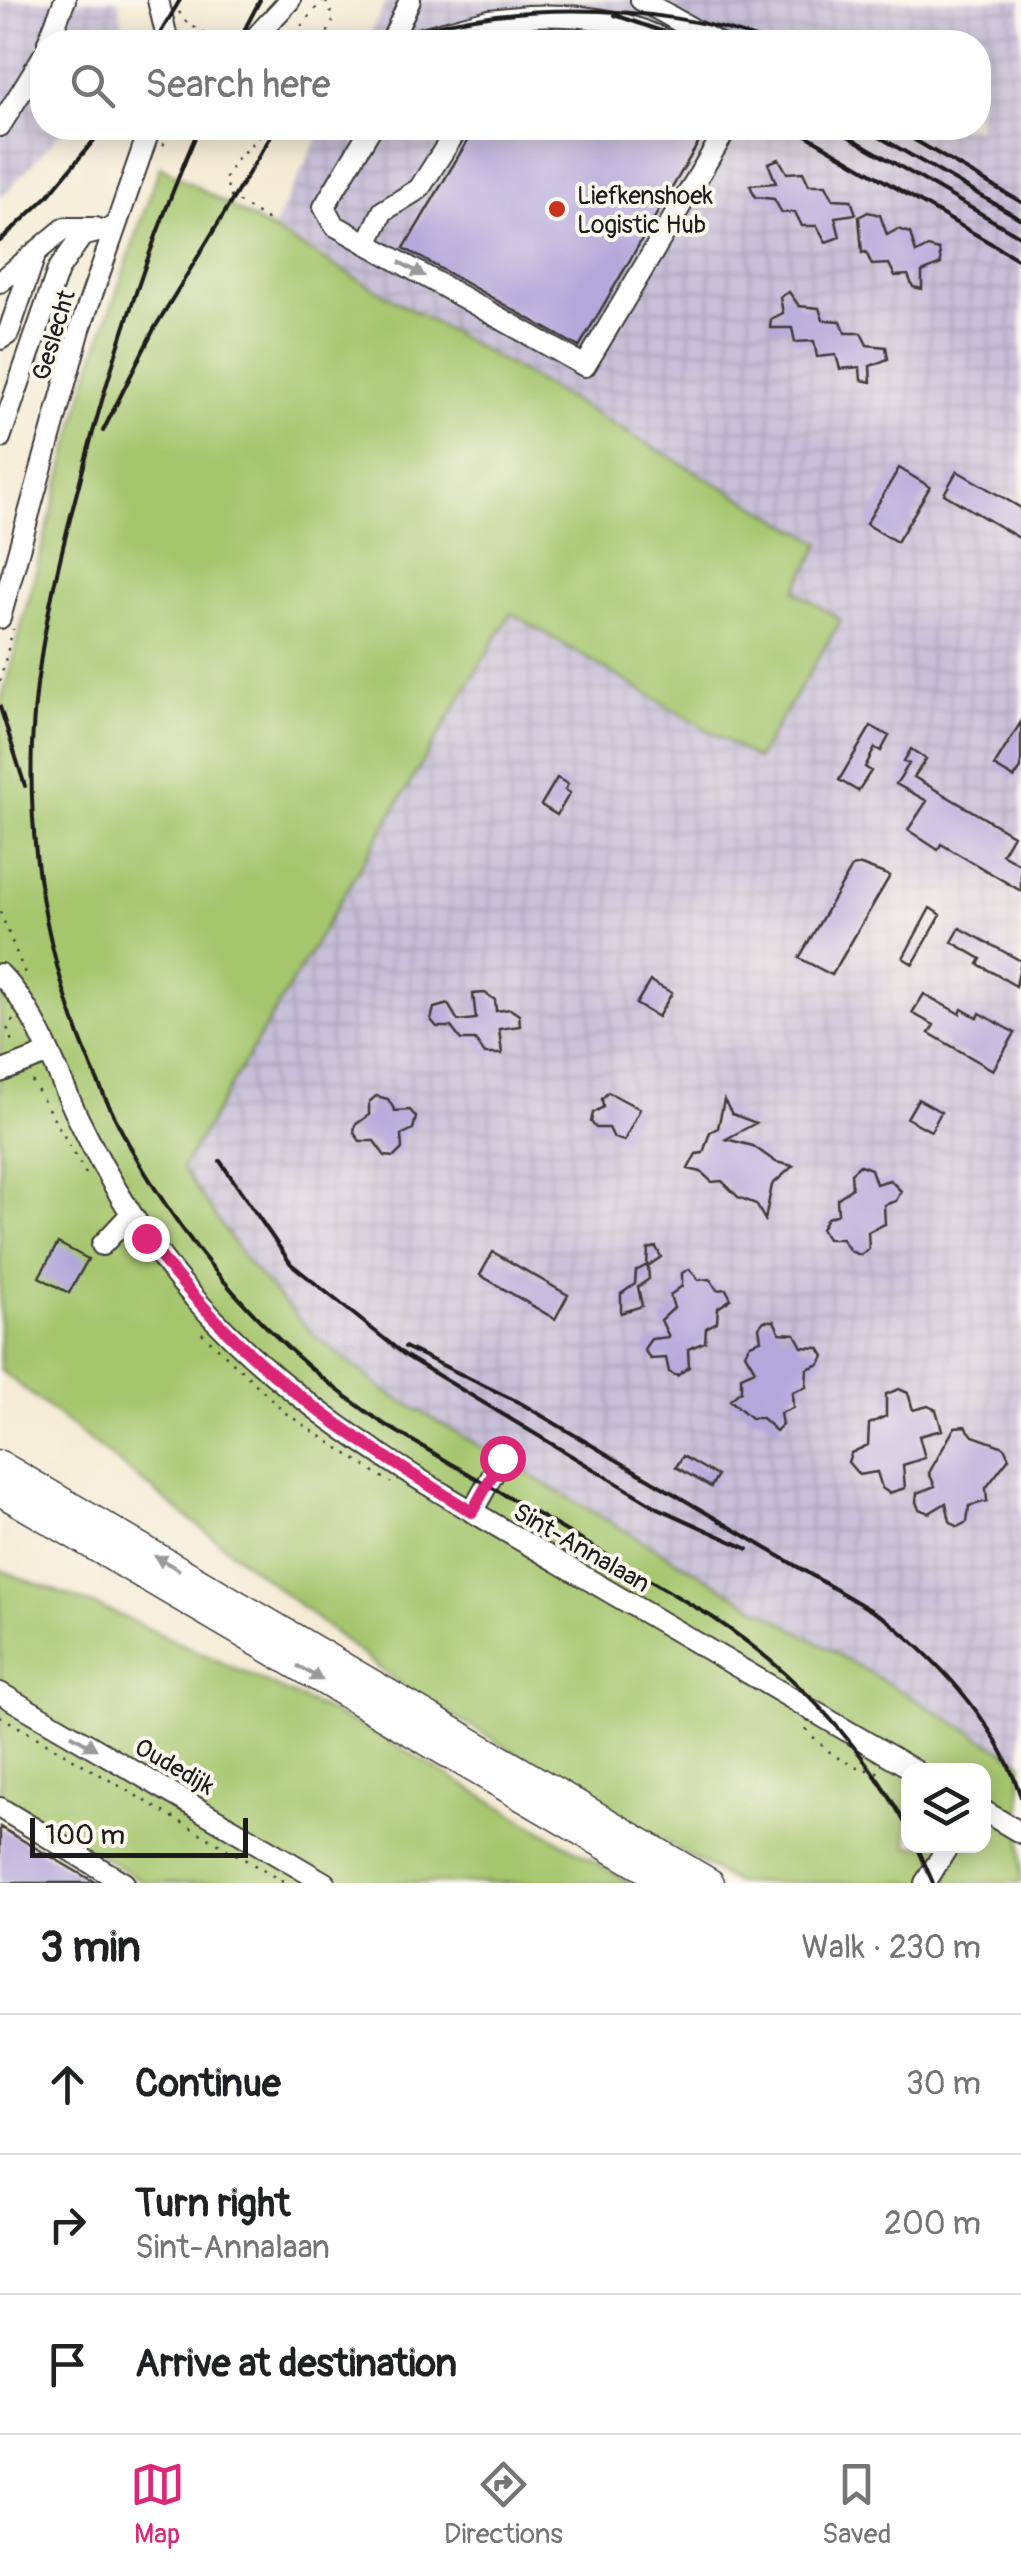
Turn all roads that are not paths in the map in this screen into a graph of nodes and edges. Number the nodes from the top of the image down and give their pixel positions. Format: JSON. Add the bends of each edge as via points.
{"nodes":[{"id":1,"x":65,"y":0,"type":"edge"},
{"id":2,"x":290,"y":0,"type":"edge"},
{"id":3,"x":410,"y":0,"type":"edge"},
{"id":4,"x":641,"y":0,"type":"edge"},
{"id":5,"x":167,"y":3,"type":"edge"},
{"id":6,"x":528,"y":16,"type":"junction"},
{"id":7,"x":53,"y":30,"type":"edge"},
{"id":8,"x":168,"y":30,"type":"edge"},
{"id":9,"x":262,"y":30,"type":"edge"},
{"id":10,"x":396,"y":30,"type":"edge"},
{"id":11,"x":452,"y":30,"type":"edge"},
{"id":12,"x":519,"y":30,"type":"edge"},
{"id":13,"x":631,"y":30,"type":"edge"},
{"id":14,"x":695,"y":30,"type":"edge"},
{"id":15,"x":30,"y":77,"type":"edge"},
{"id":16,"x":0,"y":126,"type":"edge"},
{"id":17,"x":146,"y":140,"type":"edge"},
{"id":18,"x":364,"y":140,"type":"edge"},
{"id":19,"x":450,"y":140,"type":"edge"},
{"id":20,"x":719,"y":140,"type":"edge"},
{"id":21,"x":113,"y":228,"type":"junction"},
{"id":22,"x":367,"y":244,"type":"junction"},
{"id":23,"x":35,"y":256,"type":"junction"},
{"id":24,"x":0,"y":282,"type":"edge"},
{"id":25,"x":0,"y":339,"type":"edge"},
{"id":26,"x":0,"y":438,"type":"edge"},
{"id":27,"x":3,"y":587,"type":"edge"},
{"id":28,"x":0,"y":618,"type":"edge"},
{"id":29,"x":0,"y":974,"type":"edge"},
{"id":30,"x":0,"y":994,"type":"edge"},
{"id":31,"x":46,"y":1050,"type":"junction"},
{"id":32,"x":0,"y":1072,"type":"edge"},
{"id":33,"x":130,"y":1214,"type":"junction"},
{"id":34,"x":102,"y":1245,"type":"dead end"},
{"id":35,"x":502,"y":1458,"type":"dead end"},
{"id":36,"x":0,"y":1465,"type":"edge"},
{"id":37,"x":0,"y":1491,"type":"edge"},
{"id":38,"x":472,"y":1512,"type":"junction"},
{"id":39,"x":0,"y":1693,"type":"edge"},
{"id":40,"x":902,"y":1763,"type":"edge"},
{"id":41,"x":0,"y":1808,"type":"edge"},
{"id":42,"x":991,"y":1815,"type":"edge"},
{"id":43,"x":1021,"y":1833,"type":"edge"},
{"id":44,"x":944,"y":1853,"type":"edge"},
{"id":45,"x":124,"y":1883,"type":"edge"},
{"id":46,"x":325,"y":1883,"type":"edge"},
{"id":47,"x":670,"y":1883,"type":"edge"},
{"id":48,"x":710,"y":1883,"type":"edge"},
{"id":49,"x":925,"y":1883,"type":"edge"}],
"edges":[{"from":1,"to":7,"type":"street"},
{"from":2,"to":9,"type":"street"},
{"from":3,"to":10,"type":"street"},
{"from":4,"to":14,"type":"street"},
{"from":5,"to":8,"type":"street"},
{"from":6,"to":11,"type":"street"},
{"from":6,"to":12,"type":"street"},
{"from":6,"to":13,"type":"street","via":[[568,14]]},
{"from":15,"to":16,"type":"street"},
{"from":17,"to":21,"type":"street","name":"Geslecht"},
{"from":18,"to":22,"type":"street","via":[[324,207],[334,225]]},
{"from":19,"to":22,"type":"street","via":[[419,189],[382,211]]},
{"from":22,"to":20,"type":"street","one_way":true,"via":[[585,366]]},
{"from":21,"to":23,"type":"street","via":[[66,228]]},
{"from":21,"to":26,"type":"street","via":[[82,236],[58,270]]},
{"from":21,"to":27,"type":"street","name":"Geslecht"},
{"from":23,"to":24,"type":"street"},
{"from":23,"to":25,"type":"street","via":[[8,334]]},
{"from":27,"to":28,"type":"street","name":"Geslecht"},
{"from":29,"to":31,"type":"street","name":"Sint-Annalaan","via":[[28,1009]]},
{"from":30,"to":31,"type":"street","name":"Sint-Annalaan"},
{"from":31,"to":32,"type":"street"},
{"from":31,"to":33,"type":"street","name":"Sint-Annalaan"},
{"from":33,"to":34,"type":"street"},
{"from":33,"to":38,"type":"street","name":"Sint-Annalaan","via":[[195,1299],[264,1370],[333,1425]]},
{"from":35,"to":38,"type":"street"},
{"from":48,"to":36,"type":"highway","one_way":true},
{"from":37,"to":47,"type":"highway","one_way":true},
{"from":38,"to":40,"type":"street","name":"Sint-Annalaan"},
{"from":39,"to":46,"type":"street","name":"Oudedijk","one_way":true},
{"from":41,"to":45,"type":"street"},
{"from":42,"to":43,"type":"street"},
{"from":44,"to":49,"type":"street"}]}
